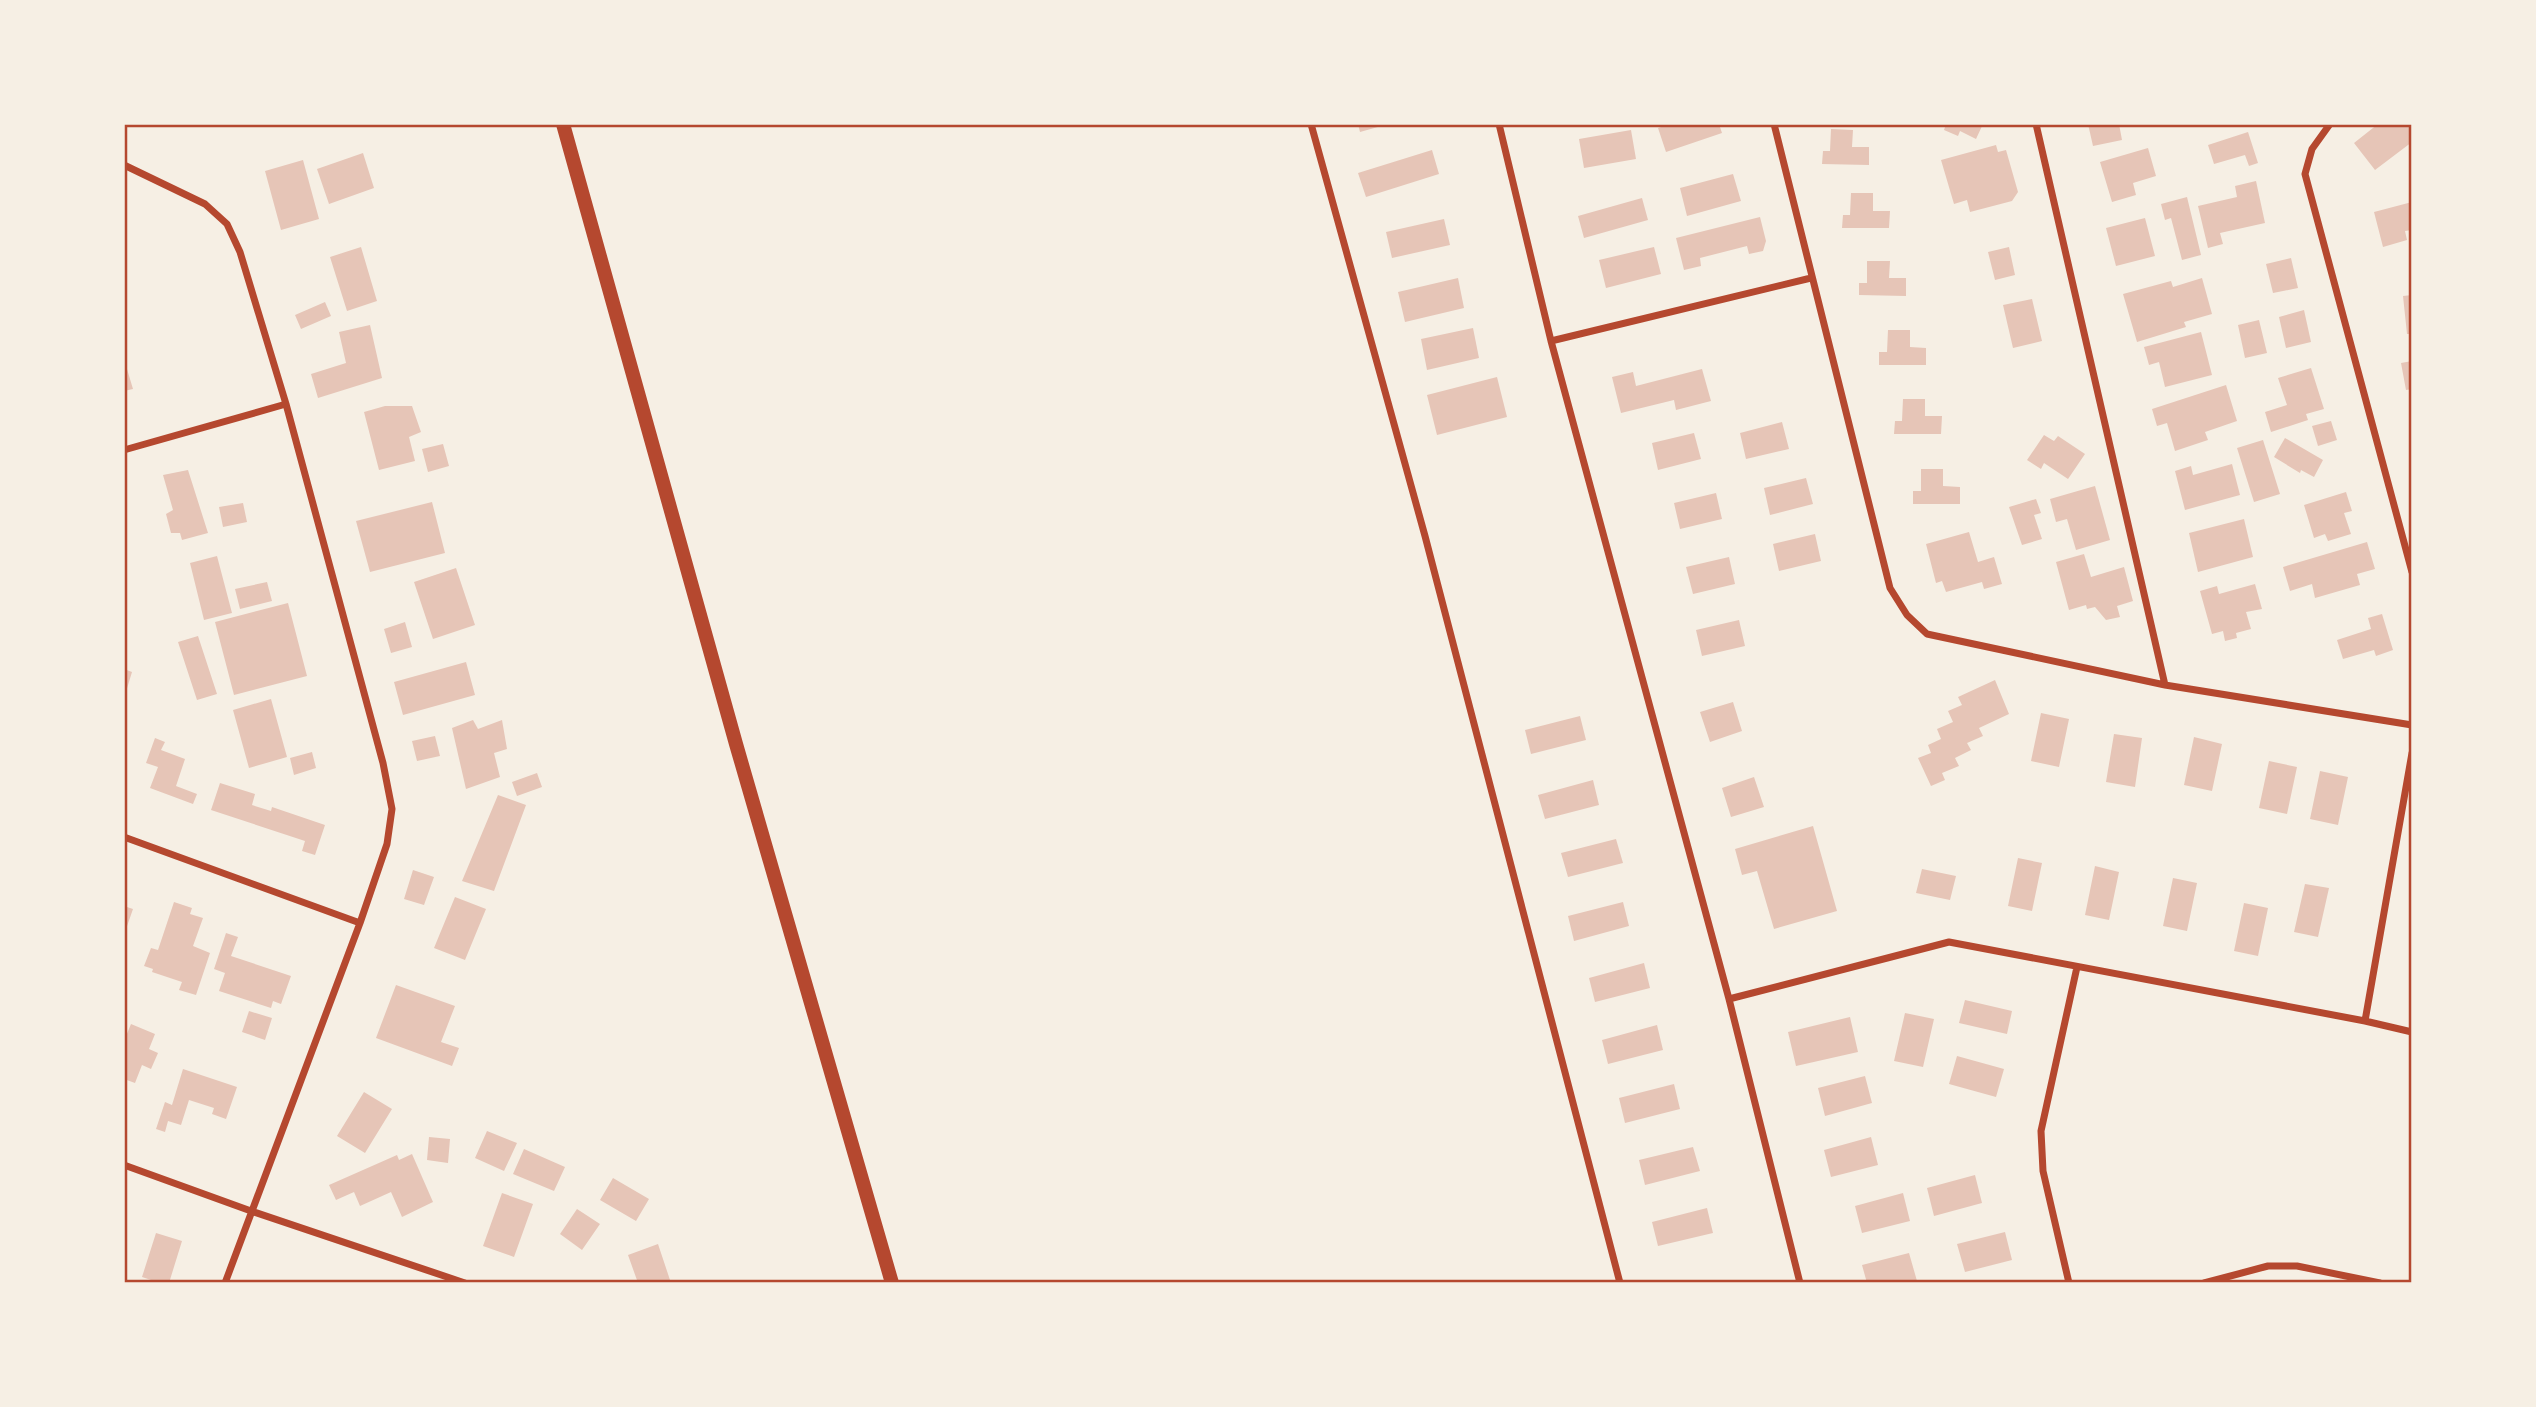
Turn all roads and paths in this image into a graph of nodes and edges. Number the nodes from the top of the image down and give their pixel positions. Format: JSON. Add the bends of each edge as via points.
{"nodes":[{"id":1,"x":562,"y":124,"type":"edge"},
{"id":2,"x":1311,"y":124,"type":"edge"},
{"id":3,"x":1499,"y":124,"type":"edge"},
{"id":4,"x":1774,"y":124,"type":"edge"},
{"id":5,"x":2036,"y":124,"type":"edge"},
{"id":6,"x":2330,"y":124,"type":"edge"},
{"id":7,"x":124,"y":165,"type":"edge"},
{"id":8,"x":1811,"y":278,"type":"junction"},
{"id":9,"x":1551,"y":341,"type":"junction"},
{"id":10,"x":286,"y":404,"type":"junction"},
{"id":11,"x":124,"y":450,"type":"edge"},
{"id":12,"x":2412,"y":572,"type":"edge"},
{"id":13,"x":2165,"y":685,"type":"junction"},
{"id":14,"x":2412,"y":725,"type":"edge"},
{"id":15,"x":2412,"y":753,"type":"edge"},
{"id":16,"x":124,"y":837,"type":"edge"},
{"id":17,"x":360,"y":923,"type":"junction"},
{"id":18,"x":2077,"y":967,"type":"junction"},
{"id":19,"x":1729,"y":999,"type":"junction"},
{"id":20,"x":2365,"y":1021,"type":"junction"},
{"id":21,"x":2412,"y":1032,"type":"edge"},
{"id":22,"x":124,"y":1165,"type":"edge"},
{"id":23,"x":251,"y":1211,"type":"junction"},
{"id":24,"x":225,"y":1283,"type":"edge"},
{"id":25,"x":465,"y":1283,"type":"edge"},
{"id":26,"x":892,"y":1283,"type":"edge"},
{"id":27,"x":1620,"y":1283,"type":"edge"},
{"id":28,"x":1800,"y":1283,"type":"edge"},
{"id":29,"x":2069,"y":1283,"type":"edge"},
{"id":30,"x":2204,"y":1283,"type":"edge"},
{"id":31,"x":2380,"y":1283,"type":"edge"}],
"edges":[{"from":1,"to":26,"type":"main road"},
{"from":2,"to":27,"type":"street","via":[[1425,536]]},
{"from":3,"to":9,"type":"street"},
{"from":4,"to":8,"type":"street"},
{"from":5,"to":13,"type":"street"},
{"from":6,"to":12,"type":"street","via":[[2312,149],[2305,174]]},
{"from":7,"to":10,"type":"street","via":[[205,205],[227,224],[240,252]]},
{"from":8,"to":9,"type":"street"},
{"from":8,"to":13,"type":"street","via":[[1890,588],[1907,615],[1927,634]]},
{"from":9,"to":19,"type":"street"},
{"from":10,"to":11,"type":"street"},
{"from":10,"to":17,"type":"street","via":[[392,809],[387,844]]},
{"from":13,"to":14,"type":"street"},
{"from":15,"to":20,"type":"street"},
{"from":16,"to":17,"type":"street"},
{"from":17,"to":23,"type":"street"},
{"from":18,"to":19,"type":"street","via":[[1949,942]]},
{"from":18,"to":20,"type":"street"},
{"from":18,"to":29,"type":"street","via":[[2041,1131],[2043,1171]]},
{"from":19,"to":28,"type":"street"},
{"from":20,"to":21,"type":"street"},
{"from":22,"to":23,"type":"street"},
{"from":23,"to":24,"type":"street"},
{"from":23,"to":25,"type":"street"},
{"from":30,"to":31,"type":"street","via":[[2268,1266],[2297,1266]]}]}
